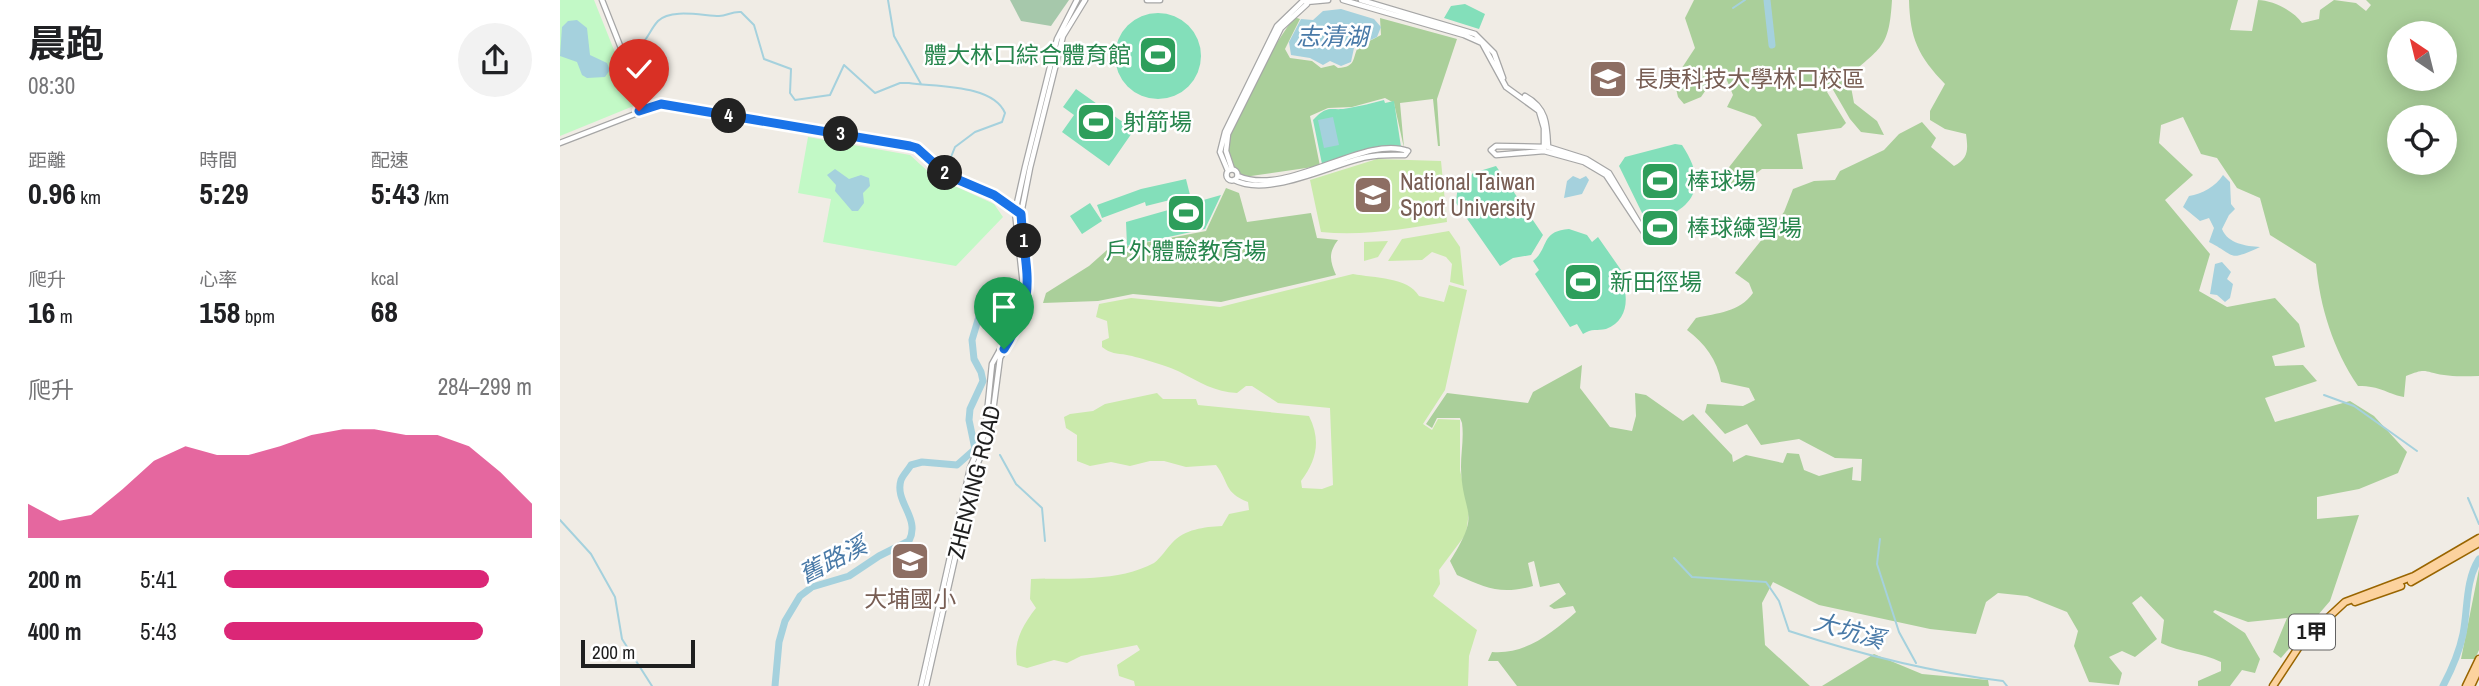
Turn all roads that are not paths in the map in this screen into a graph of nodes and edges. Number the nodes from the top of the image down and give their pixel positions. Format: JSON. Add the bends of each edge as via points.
{"nodes":[{"id":1,"x":602,"y":0,"type":"edge"},
{"id":2,"x":1077,"y":0,"type":"edge"},
{"id":3,"x":1084,"y":0,"type":"edge"},
{"id":4,"x":1147,"y":0,"type":"edge"},
{"id":5,"x":1160,"y":0,"type":"edge"},
{"id":6,"x":1328,"y":0,"type":"edge"},
{"id":7,"x":1342,"y":0,"type":"edge"},
{"id":8,"x":1361,"y":0,"type":"edge"},
{"id":9,"x":1309,"y":1,"type":"edge"},
{"id":10,"x":645,"y":109,"type":"junction"},
{"id":11,"x":560,"y":143,"type":"edge"},
{"id":12,"x":1546,"y":149,"type":"junction"},
{"id":13,"x":1230,"y":170,"type":"junction"},
{"id":14,"x":1236,"y":178,"type":"junction"},
{"id":15,"x":1018,"y":213,"type":"junction"},
{"id":16,"x":2479,"y":541,"type":"edge"},
{"id":17,"x":944,"y":595,"type":"junction"},
{"id":18,"x":2479,"y":659,"type":"edge"},
{"id":19,"x":2479,"y":669,"type":"edge"},
{"id":20,"x":921,"y":686,"type":"edge"},
{"id":21,"x":926,"y":686,"type":"edge"},
{"id":22,"x":2275,"y":686,"type":"edge"},
{"id":23,"x":2469,"y":686,"type":"edge"}],
"edges":[{"from":1,"to":10,"type":"street"},
{"from":2,"to":15,"type":"street","name":"ZHENXING ROAD","via":[[1053,51]]},
{"from":3,"to":15,"type":"street","name":"ZHENXING ROAD","via":[[1070,20],[1057,54]]},
{"from":4,"to":5,"type":"street"},
{"from":6,"to":9,"type":"street"},
{"from":7,"to":12,"type":"street","via":[[1482,43],[1506,87],[1539,111]]},
{"from":8,"to":12,"type":"street","via":[[1475,34],[1485,41],[1509,85],[1542,110],[1547,122]]},
{"from":9,"to":13,"type":"street","via":[[1277,26],[1225,132],[1220,152]]},
{"from":10,"to":11,"type":"street"},
{"from":10,"to":15,"type":"street","via":[[661,104],[917,148],[947,175],[994,195]]},
{"from":12,"to":12,"type":"street","via":[[1496,146],[1491,150],[1496,155]]},
{"from":12,"to":12,"type":"street","via":[[1606,175],[1649,240],[1609,173],[1586,159]]},
{"from":13,"to":14,"type":"street"},
{"from":13,"to":14,"type":"street","via":[[1227,178]]},
{"from":14,"to":14,"type":"street","via":[[1250,184],[1294,179],[1365,157],[1408,152],[1367,153],[1266,180]]},
{"from":15,"to":17,"type":"street","name":"ZHENXING ROAD","via":[[1027,288],[1019,325],[1000,358],[990,433],[975,470]]},
{"from":16,"to":22,"type":"main road","number":"1甲","via":[[2422,577],[2350,604],[2301,649]]},
{"from":17,"to":20,"type":"street","name":"ZHENXING ROAD"},
{"from":17,"to":21,"type":"street","name":"ZHENXING ROAD"},
{"from":18,"to":23,"type":"main road"},
{"from":19,"to":23,"type":"main road"}]}
